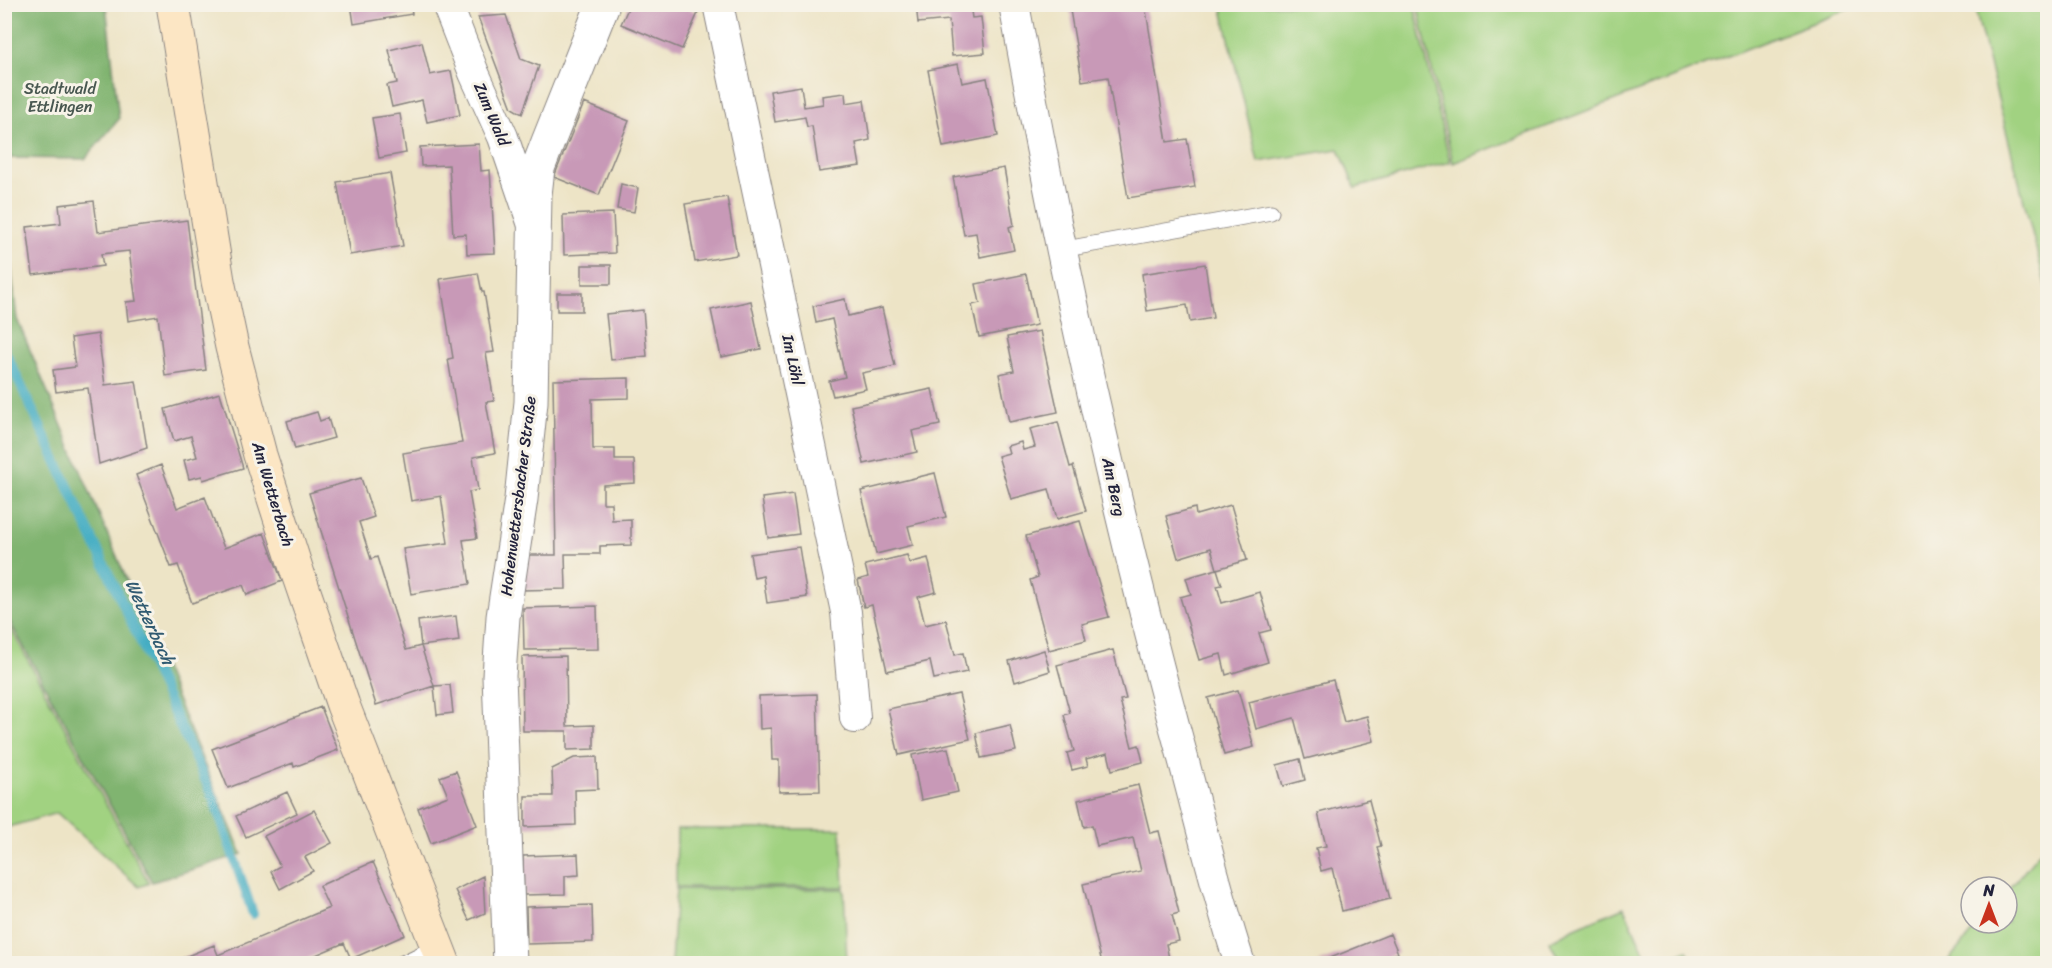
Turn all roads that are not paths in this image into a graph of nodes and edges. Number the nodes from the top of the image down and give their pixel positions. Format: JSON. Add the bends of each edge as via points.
{"nodes":[{"id":1,"x":173,"y":4,"type":"edge"},
{"id":2,"x":447,"y":4,"type":"edge"},
{"id":3,"x":603,"y":4,"type":"edge"},
{"id":4,"x":718,"y":4,"type":"edge"},
{"id":5,"x":1014,"y":4,"type":"edge"},
{"id":6,"x":1270,"y":212,"type":"dead end"},
{"id":7,"x":533,"y":225,"type":"junction"},
{"id":8,"x":1060,"y":250,"type":"junction"},
{"id":9,"x":855,"y":718,"type":"dead end"},
{"id":10,"x":441,"y":955,"type":"edge"},
{"id":11,"x":400,"y":963,"type":"edge"},
{"id":12,"x":510,"y":963,"type":"edge"},
{"id":13,"x":1240,"y":963,"type":"edge"}],
"edges":[{"from":1,"to":10,"type":"main road","name":"Am Wetterbach","via":[[218,280],[260,455],[344,705]]},
{"from":2,"to":7,"type":"street","name":"Zum Wald","via":[[503,137]]},
{"from":3,"to":7,"type":"street","name":"Hohenwettersbacher Straße","via":[[538,168]]},
{"from":4,"to":9,"type":"street","name":"Im Löhl","via":[[846,612]]},
{"from":5,"to":8,"type":"street","name":"Am Berg"},
{"from":6,"to":8,"type":"lane"},
{"from":7,"to":12,"type":"street","name":"Hohenwettersbacher Straße","via":[[531,402],[499,676]]},
{"from":8,"to":13,"type":"street","name":"Am Berg","via":[[1146,618]]},
{"from":10,"to":11,"type":"lane"}]}
